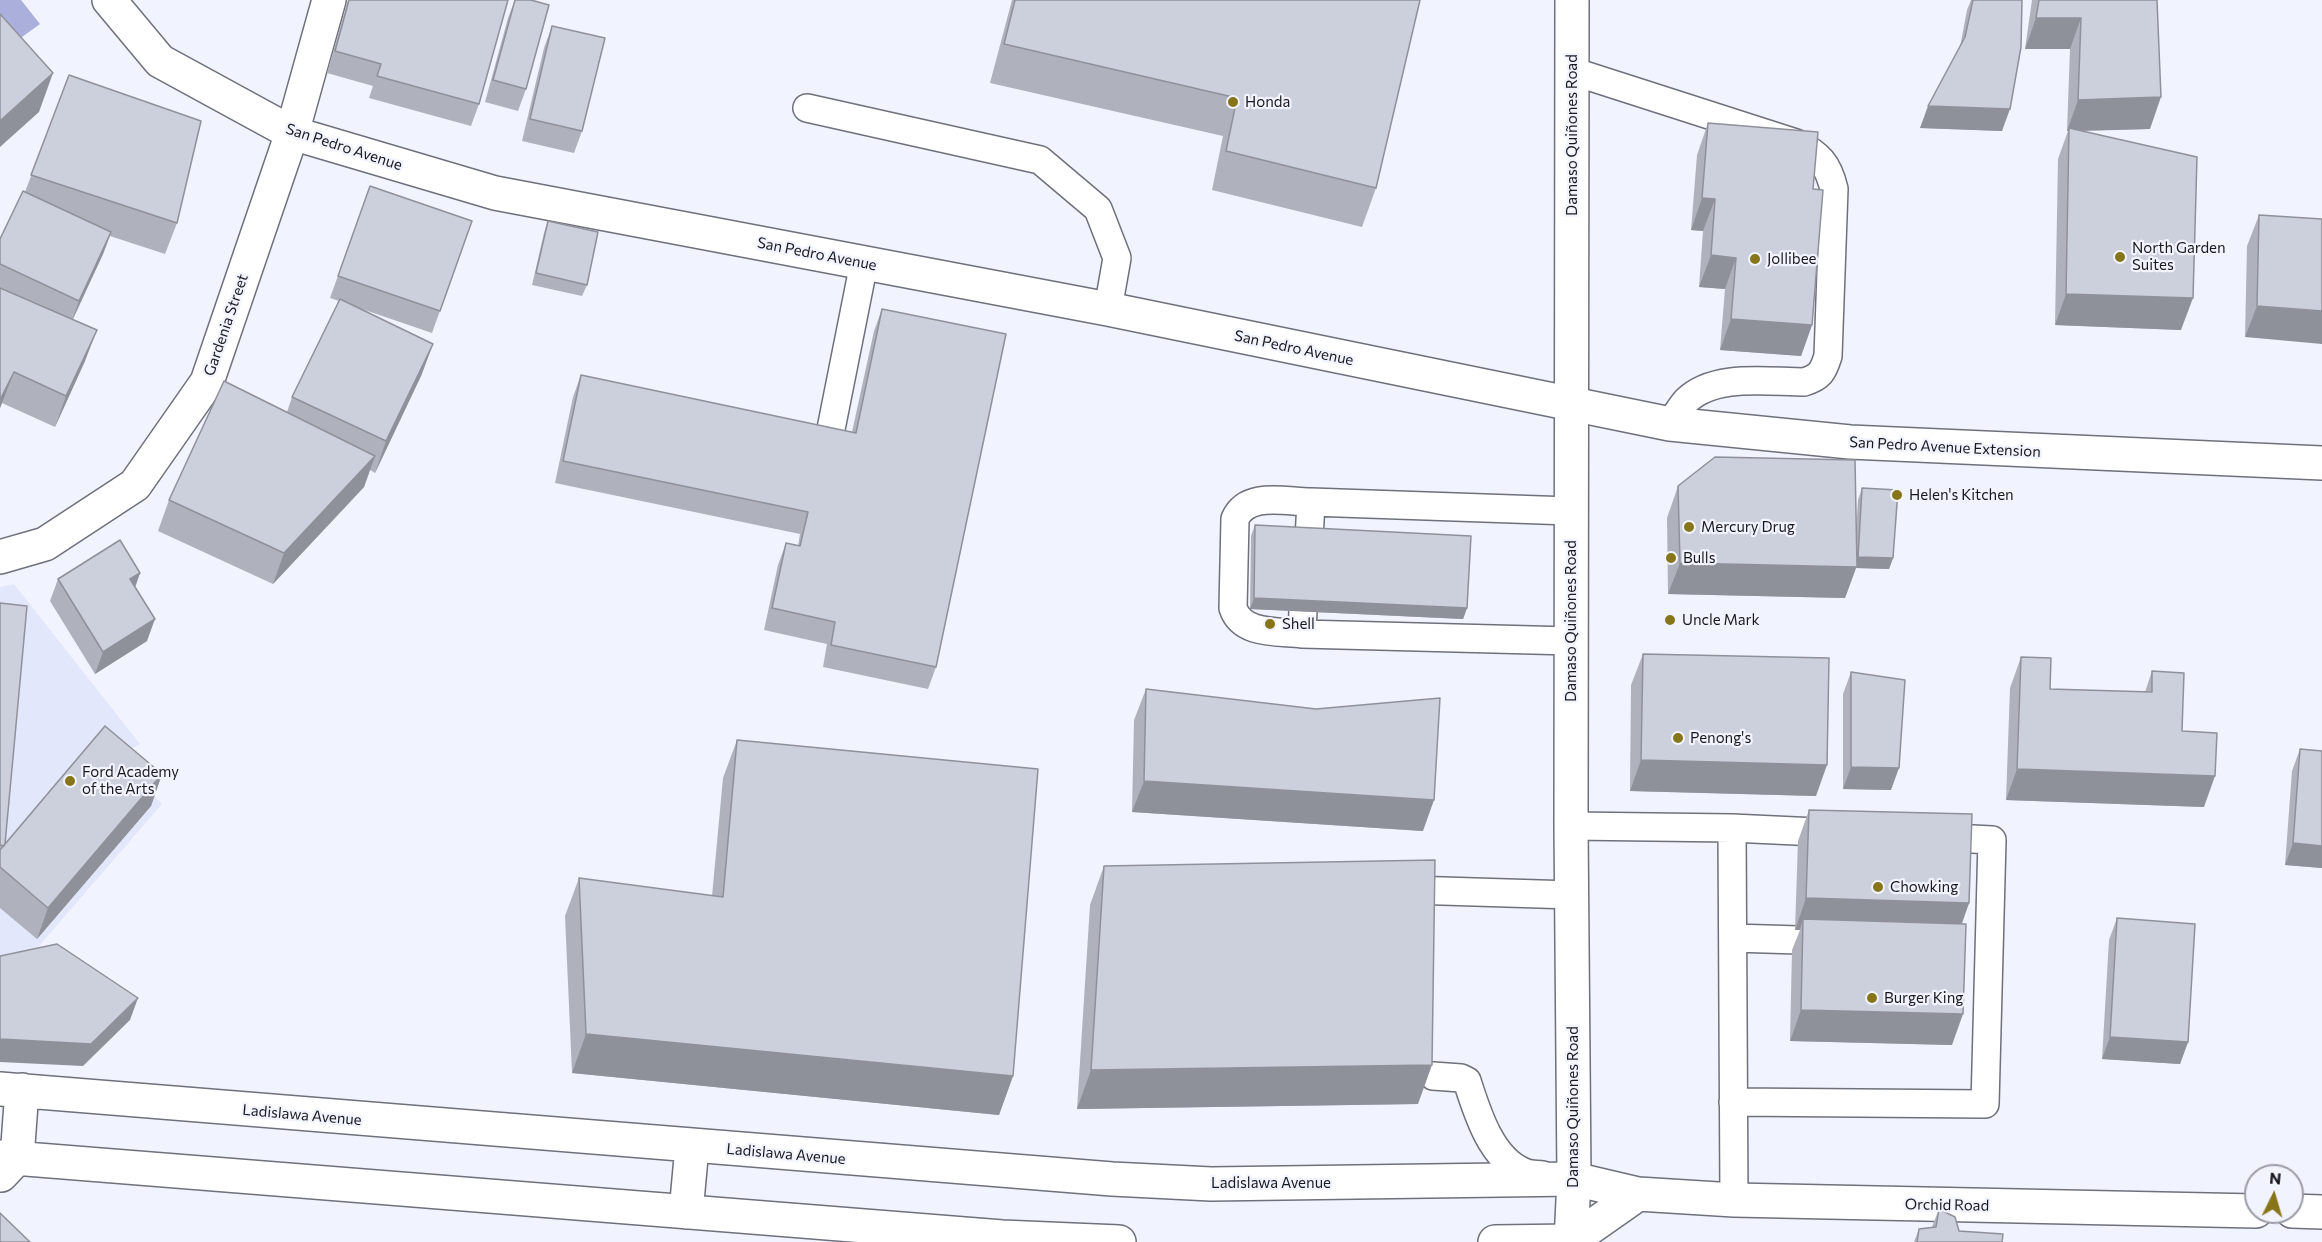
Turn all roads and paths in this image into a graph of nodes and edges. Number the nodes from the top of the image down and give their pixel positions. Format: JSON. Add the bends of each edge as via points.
{"nodes":[{"id":1,"x":109,"y":0,"type":"edge"},
{"id":2,"x":328,"y":0,"type":"edge"},
{"id":3,"x":1572,"y":0,"type":"edge"},
{"id":4,"x":1572,"y":71,"type":"junction"},
{"id":5,"x":807,"y":108,"type":"dead end"},
{"id":6,"x":292,"y":133,"type":"junction"},
{"id":7,"x":864,"y":263,"type":"junction"},
{"id":8,"x":1108,"y":309,"type":"junction"},
{"id":9,"x":1571,"y":406,"type":"junction"},
{"id":10,"x":1670,"y":424,"type":"junction"},
{"id":11,"x":829,"y":440,"type":"edge"},
{"id":12,"x":2322,"y":463,"type":"edge"},
{"id":13,"x":1311,"y":502,"type":"junction"},
{"id":14,"x":1570,"y":511,"type":"junction"},
{"id":15,"x":1309,"y":539,"type":"edge"},
{"id":16,"x":0,"y":557,"type":"edge"},
{"id":17,"x":1571,"y":641,"type":"junction"},
{"id":18,"x":1571,"y":826,"type":"junction"},
{"id":19,"x":1732,"y":828,"type":"junction"},
{"id":20,"x":1862,"y":834,"type":"edge"},
{"id":21,"x":1910,"y":836,"type":"edge"},
{"id":22,"x":1410,"y":890,"type":"edge"},
{"id":23,"x":1572,"y":895,"type":"junction"},
{"id":24,"x":1733,"y":938,"type":"junction"},
{"id":25,"x":1861,"y":942,"type":"edge"},
{"id":26,"x":1433,"y":1076,"type":"edge"},
{"id":27,"x":11,"y":1090,"type":"edge"},
{"id":28,"x":1733,"y":1102,"type":"junction"},
{"id":29,"x":692,"y":1147,"type":"junction"},
{"id":30,"x":6,"y":1164,"type":"edge"},
{"id":31,"x":1574,"y":1179,"type":"junction"},
{"id":32,"x":1638,"y":1194,"type":"junction"},
{"id":33,"x":1734,"y":1200,"type":"junction"},
{"id":34,"x":2244,"y":1210,"type":"edge"},
{"id":35,"x":2304,"y":1211,"type":"edge"},
{"id":36,"x":686,"y":1212,"type":"junction"},
{"id":37,"x":2322,"y":1212,"type":"edge"},
{"id":38,"x":1571,"y":1241,"type":"edge"},
{"id":39,"x":1119,"y":1242,"type":"edge"},
{"id":40,"x":1495,"y":1242,"type":"edge"}],
"edges":[{"from":1,"to":6,"type":"street","name":"San Pedro Avenue","via":[[160,61]]},
{"from":2,"to":6,"type":"street","name":"Gardenia Street"},
{"from":3,"to":4,"type":"street","name":"Damaso Quiñones Road"},
{"from":4,"to":9,"type":"street","name":"Damaso Quiñones Road"},
{"from":4,"to":10,"type":"lane","via":[[1796,143],[1824,161],[1830,173],[1833,201],[1828,356],[1823,372],[1804,382],[1731,382],[1711,386],[1687,400]]},
{"from":5,"to":8,"type":"lane","via":[[1040,160],[1098,209],[1117,258]]},
{"from":6,"to":7,"type":"street","name":"San Pedro Avenue","via":[[495,193]]},
{"from":6,"to":16,"type":"street","name":"Gardenia Street","via":[[207,382],[135,485],[45,544]]},
{"from":7,"to":8,"type":"street","name":"San Pedro Avenue"},
{"from":7,"to":11,"type":"lane"},
{"from":8,"to":9,"type":"street","name":"San Pedro Avenue"},
{"from":9,"to":10,"type":"street","name":"San Pedro Avenue Extension"},
{"from":9,"to":14,"type":"street","name":"Damaso Quiñones Road"},
{"from":10,"to":12,"type":"street","name":"San Pedro Avenue Extension","via":[[1850,442]]},
{"from":13,"to":14,"type":"lane"},
{"from":13,"to":15,"type":"lane"},
{"from":13,"to":17,"type":"lane","via":[[1252,501],[1239,509],[1235,519],[1233,608],[1237,620],[1246,627],[1303,622]]},
{"from":14,"to":17,"type":"street","name":"Damaso Quiñones Road"},
{"from":17,"to":18,"type":"street","name":"Damaso Quiñones Road"},
{"from":18,"to":19,"type":"lane"},
{"from":18,"to":23,"type":"street","name":"Damaso Quiñones Road"},
{"from":19,"to":20,"type":"lane"},
{"from":19,"to":24,"type":"lane"},
{"from":21,"to":28,"type":"lane","via":[[1992,840],[1977,945],[1985,1104]]},
{"from":22,"to":23,"type":"lane"},
{"from":23,"to":31,"type":"street","name":"Damaso Quiñones Road"},
{"from":24,"to":25,"type":"lane"},
{"from":24,"to":28,"type":"lane"},
{"from":26,"to":31,"type":"lane","via":[[1467,1081],[1483,1124],[1506,1161],[1525,1173]]},
{"from":27,"to":29,"type":"street","name":"Ladislawa Avenue"},
{"from":27,"to":30,"type":"street"},
{"from":28,"to":33,"type":"lane"},
{"from":29,"to":31,"type":"street","name":"Ladislawa Avenue","via":[[1211,1184]]},
{"from":29,"to":36,"type":"street"},
{"from":30,"to":36,"type":"street"},
{"from":31,"to":32,"type":"street","name":"Orchid Road"},
{"from":31,"to":38,"type":"street","name":"Damaso Quiñones Road"},
{"from":32,"to":33,"type":"street","name":"Orchid Road"},
{"from":32,"to":38,"type":"street"},
{"from":33,"to":34,"type":"street","name":"Orchid Road"},
{"from":35,"to":37,"type":"street"},
{"from":36,"to":39,"type":"street","via":[[1002,1237]]},
{"from":38,"to":40,"type":"street"}]}
